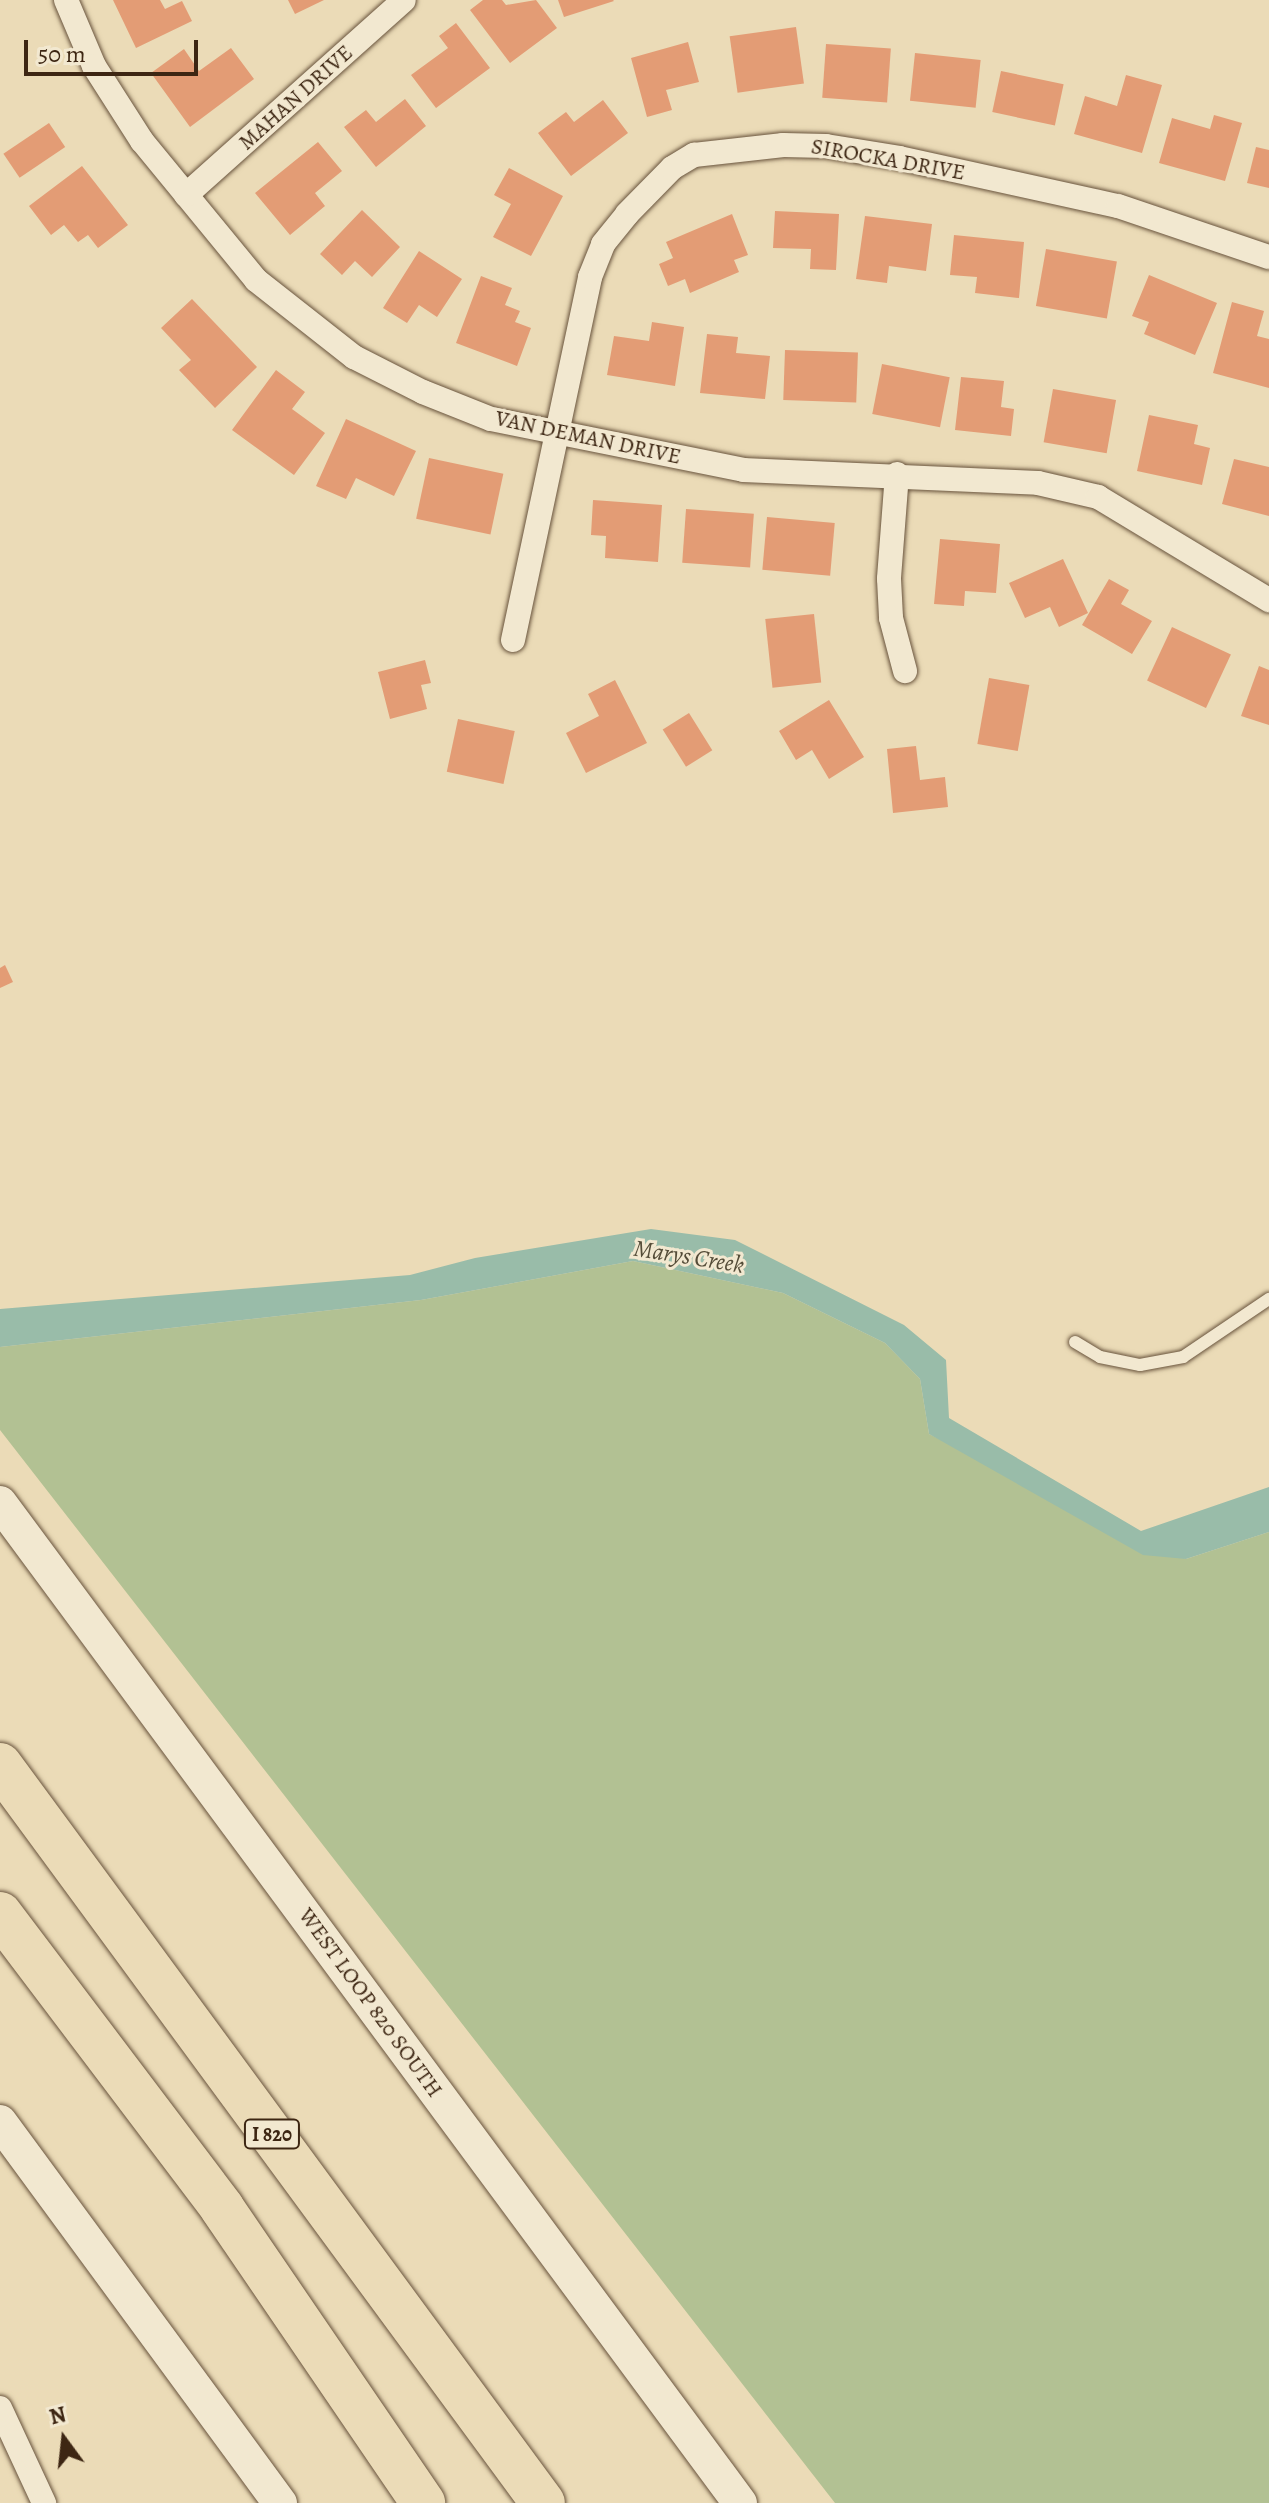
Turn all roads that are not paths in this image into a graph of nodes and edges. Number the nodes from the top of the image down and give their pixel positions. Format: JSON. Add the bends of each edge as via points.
{"nodes":[{"id":1,"x":66,"y":0,"type":"edge"},
{"id":2,"x":404,"y":0,"type":"edge"},
{"id":3,"x":186,"y":195,"type":"junction"},
{"id":4,"x":1269,"y":257,"type":"edge"},
{"id":5,"x":555,"y":433,"type":"junction"},
{"id":6,"x":897,"y":474,"type":"junction"},
{"id":7,"x":1269,"y":600,"type":"edge"},
{"id":8,"x":513,"y":640,"type":"dead end"},
{"id":9,"x":905,"y":671,"type":"dead end"},
{"id":10,"x":1269,"y":1299,"type":"edge"},
{"id":11,"x":1075,"y":1342,"type":"dead end"},
{"id":12,"x":4,"y":1511,"type":"edge"},
{"id":13,"x":0,"y":1765,"type":"edge"},
{"id":14,"x":0,"y":1914,"type":"edge"},
{"id":15,"x":0,"y":2122,"type":"edge"},
{"id":16,"x":0,"y":2408,"type":"edge"},
{"id":17,"x":44,"y":2503,"type":"edge"},
{"id":18,"x":280,"y":2503,"type":"edge"},
{"id":19,"x":423,"y":2503,"type":"edge"},
{"id":20,"x":543,"y":2503,"type":"edge"},
{"id":21,"x":740,"y":2503,"type":"edge"}],
"edges":[{"from":1,"to":3,"type":"street","name":"VAN DEMAN DRIVE","via":[[94,66],[142,141]]},
{"from":2,"to":3,"type":"street","name":"MAHAN DRIVE"},
{"from":3,"to":5,"type":"street","name":"VAN DEMAN DRIVE","via":[[256,280],[354,357],[478,413]]},
{"from":4,"to":5,"type":"street","name":"SIROCKA DRIVE","via":[[1118,206],[884,156],[783,145],[694,155],[672,168],[603,244],[590,277]]},
{"from":5,"to":6,"type":"street","name":"VAN DEMAN DRIVE","via":[[743,470]]},
{"from":5,"to":8,"type":"street","name":"SIROCKA DRIVE"},
{"from":6,"to":7,"type":"street","name":"VAN DEMAN DRIVE","via":[[1038,483],[1098,497]]},
{"from":6,"to":9,"type":"street","via":[[890,605]]},
{"from":10,"to":11,"type":"lane","via":[[1183,1357],[1140,1365],[1100,1357]]},
{"from":12,"to":21,"type":"main road","name":"WEST LOOP 820 SOUTH"},
{"from":13,"to":20,"type":"highway","number":"I 820"},
{"from":14,"to":19,"type":"highway","via":[[222,2208]]},
{"from":15,"to":18,"type":"main road"},
{"from":16,"to":17,"type":"street"}]}
